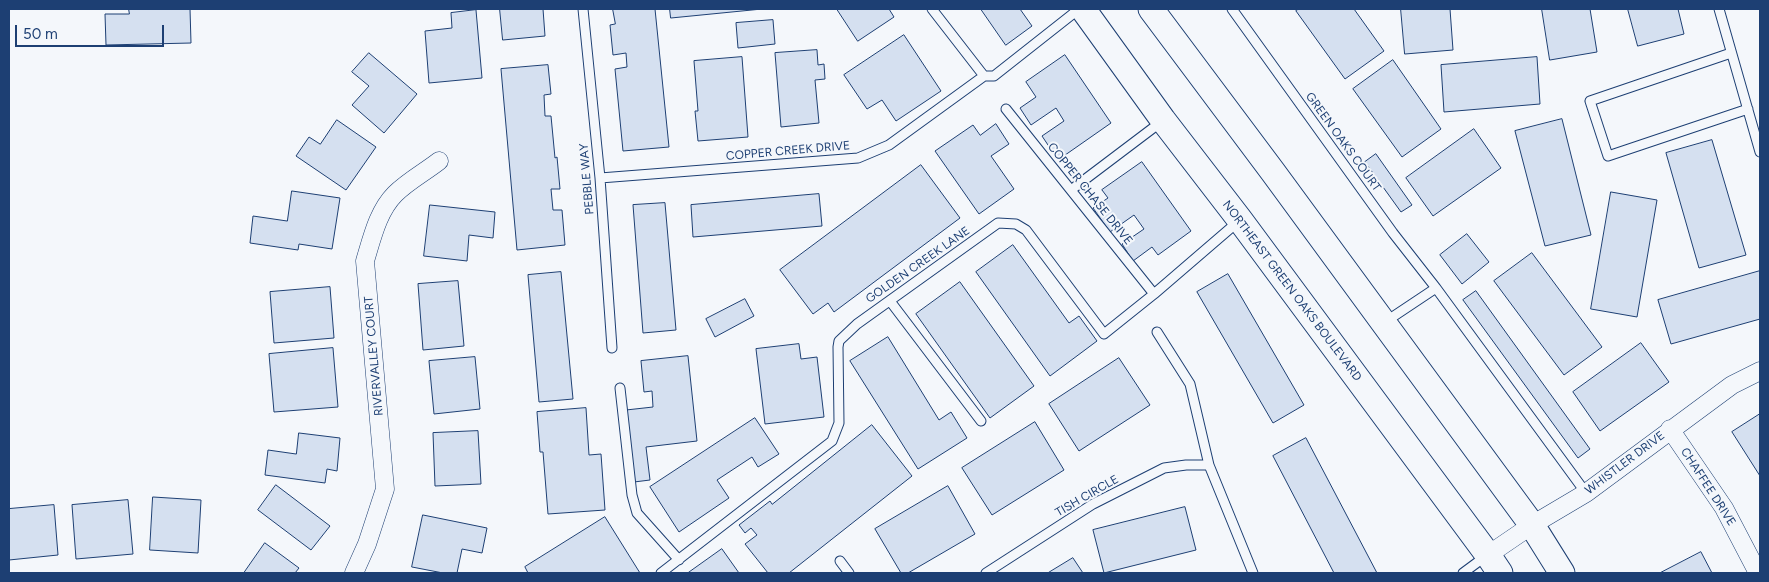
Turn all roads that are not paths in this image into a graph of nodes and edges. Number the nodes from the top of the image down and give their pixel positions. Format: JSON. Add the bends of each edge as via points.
{"nodes":[{"id":1,"x":583,"y":9,"type":"edge"},
{"id":2,"x":932,"y":9,"type":"edge"},
{"id":3,"x":1079,"y":9,"type":"edge"},
{"id":4,"x":1083,"y":9,"type":"edge"},
{"id":5,"x":1151,"y":9,"type":"edge"},
{"id":6,"x":1232,"y":9,"type":"edge"},
{"id":7,"x":1719,"y":9,"type":"edge"},
{"id":8,"x":1731,"y":53,"type":"junction"},
{"id":9,"x":984,"y":76,"type":"junction"},
{"id":10,"x":1006,"y":109,"type":"dead end"},
{"id":11,"x":1748,"y":109,"type":"junction"},
{"id":12,"x":1163,"y":120,"type":"junction"},
{"id":13,"x":1760,"y":152,"type":"edge"},
{"id":14,"x":439,"y":161,"type":"dead end"},
{"id":15,"x":600,"y":178,"type":"junction"},
{"id":16,"x":1071,"y":190,"type":"junction"},
{"id":17,"x":1240,"y":220,"type":"junction"},
{"id":18,"x":1436,"y":288,"type":"junction"},
{"id":19,"x":1154,"y":294,"type":"junction"},
{"id":20,"x":890,"y":301,"type":"junction"},
{"id":21,"x":1383,"y":323,"type":"junction"},
{"id":22,"x":1157,"y":332,"type":"dead end"},
{"id":23,"x":612,"y":348,"type":"dead end"},
{"id":24,"x":1760,"y":370,"type":"edge"},
{"id":25,"x":620,"y":388,"type":"dead end"},
{"id":26,"x":981,"y":421,"type":"dead end"},
{"id":27,"x":1670,"y":429,"type":"junction"},
{"id":28,"x":1209,"y":466,"type":"junction"},
{"id":29,"x":1586,"y":493,"type":"junction"},
{"id":30,"x":1532,"y":525,"type":"junction"},
{"id":31,"x":679,"y":560,"type":"junction"},
{"id":32,"x":840,"y":560,"type":"dead end"},
{"id":33,"x":1494,"y":564,"type":"edge"},
{"id":34,"x":354,"y":573,"type":"edge"},
{"id":35,"x":661,"y":573,"type":"edge"},
{"id":36,"x":849,"y":573,"type":"edge"},
{"id":37,"x":986,"y":573,"type":"edge"},
{"id":38,"x":1253,"y":573,"type":"edge"},
{"id":39,"x":1463,"y":573,"type":"edge"},
{"id":40,"x":1562,"y":573,"type":"edge"},
{"id":41,"x":1758,"y":573,"type":"edge"}],
"edges":[{"from":1,"to":15,"type":"lane","name":"PEBBLE WAY"},
{"from":2,"to":9,"type":"lane"},
{"from":3,"to":9,"type":"lane","name":"COPPER CREEK DRIVE","via":[[994,76]]},
{"from":4,"to":12,"type":"main road","name":"NORTHEAST GREEN OAKS BOULEVARD"},
{"from":5,"to":21,"type":"main road"},
{"from":6,"to":18,"type":"lane","name":"GREEN OAKS COURT"},
{"from":7,"to":8,"type":"lane"},
{"from":8,"to":11,"type":"lane"},
{"from":8,"to":11,"type":"lane","via":[[1590,101],[1608,156]]},
{"from":9,"to":15,"type":"lane","name":"COPPER CREEK DRIVE","via":[[889,145],[858,158]]},
{"from":10,"to":16,"type":"lane","name":"COPPER CHASE DRIVE"},
{"from":11,"to":13,"type":"lane"},
{"from":12,"to":16,"type":"lane"},
{"from":12,"to":17,"type":"main road","name":"NORTHEAST GREEN OAKS BOULEVARD"},
{"from":14,"to":34,"type":"street","name":"RIVERVALLEY COURT","via":[[395,194],[376,226],[365,261],[385,488]]},
{"from":15,"to":23,"type":"lane","name":"PEBBLE WAY"},
{"from":16,"to":19,"type":"lane","name":"COPPER CHASE DRIVE"},
{"from":17,"to":19,"type":"lane","name":"GOLDEN CREEK LANE"},
{"from":17,"to":33,"type":"main road","name":"NORTHEAST GREEN OAKS BOULEVARD"},
{"from":18,"to":21,"type":"lane"},
{"from":18,"to":29,"type":"lane","name":"GREEN OAKS COURT"},
{"from":19,"to":20,"type":"lane","name":"GOLDEN CREEK LANE","via":[[1104,334],[1026,230],[1016,224],[998,223]]},
{"from":20,"to":26,"type":"lane"},
{"from":20,"to":31,"type":"lane","name":"GOLDEN CREEK LANE","via":[[839,341],[839,423],[832,441]]},
{"from":21,"to":30,"type":"main road"},
{"from":22,"to":28,"type":"lane","via":[[1190,384]]},
{"from":24,"to":27,"type":"street","name":"WHISTLER DRIVE","via":[[1732,385]]},
{"from":25,"to":31,"type":"lane","via":[[632,495],[637,513]]},
{"from":27,"to":29,"type":"street","name":"WHISTLER DRIVE"},
{"from":27,"to":41,"type":"street","name":"CHAFFEE DRIVE","via":[[1724,508]]},
{"from":28,"to":37,"type":"lane","name":"TISH CIRCLE","via":[[1164,468],[1093,504]]},
{"from":28,"to":38,"type":"lane"},
{"from":29,"to":30,"type":"street","name":"WHISTLER DRIVE"},
{"from":30,"to":33,"type":"street","name":"WHISTLER DRIVE"},
{"from":30,"to":40,"type":"main road"},
{"from":31,"to":35,"type":"lane","name":"GOLDEN CREEK LANE"},
{"from":32,"to":36,"type":"lane"},
{"from":33,"to":39,"type":"lane"}]}
